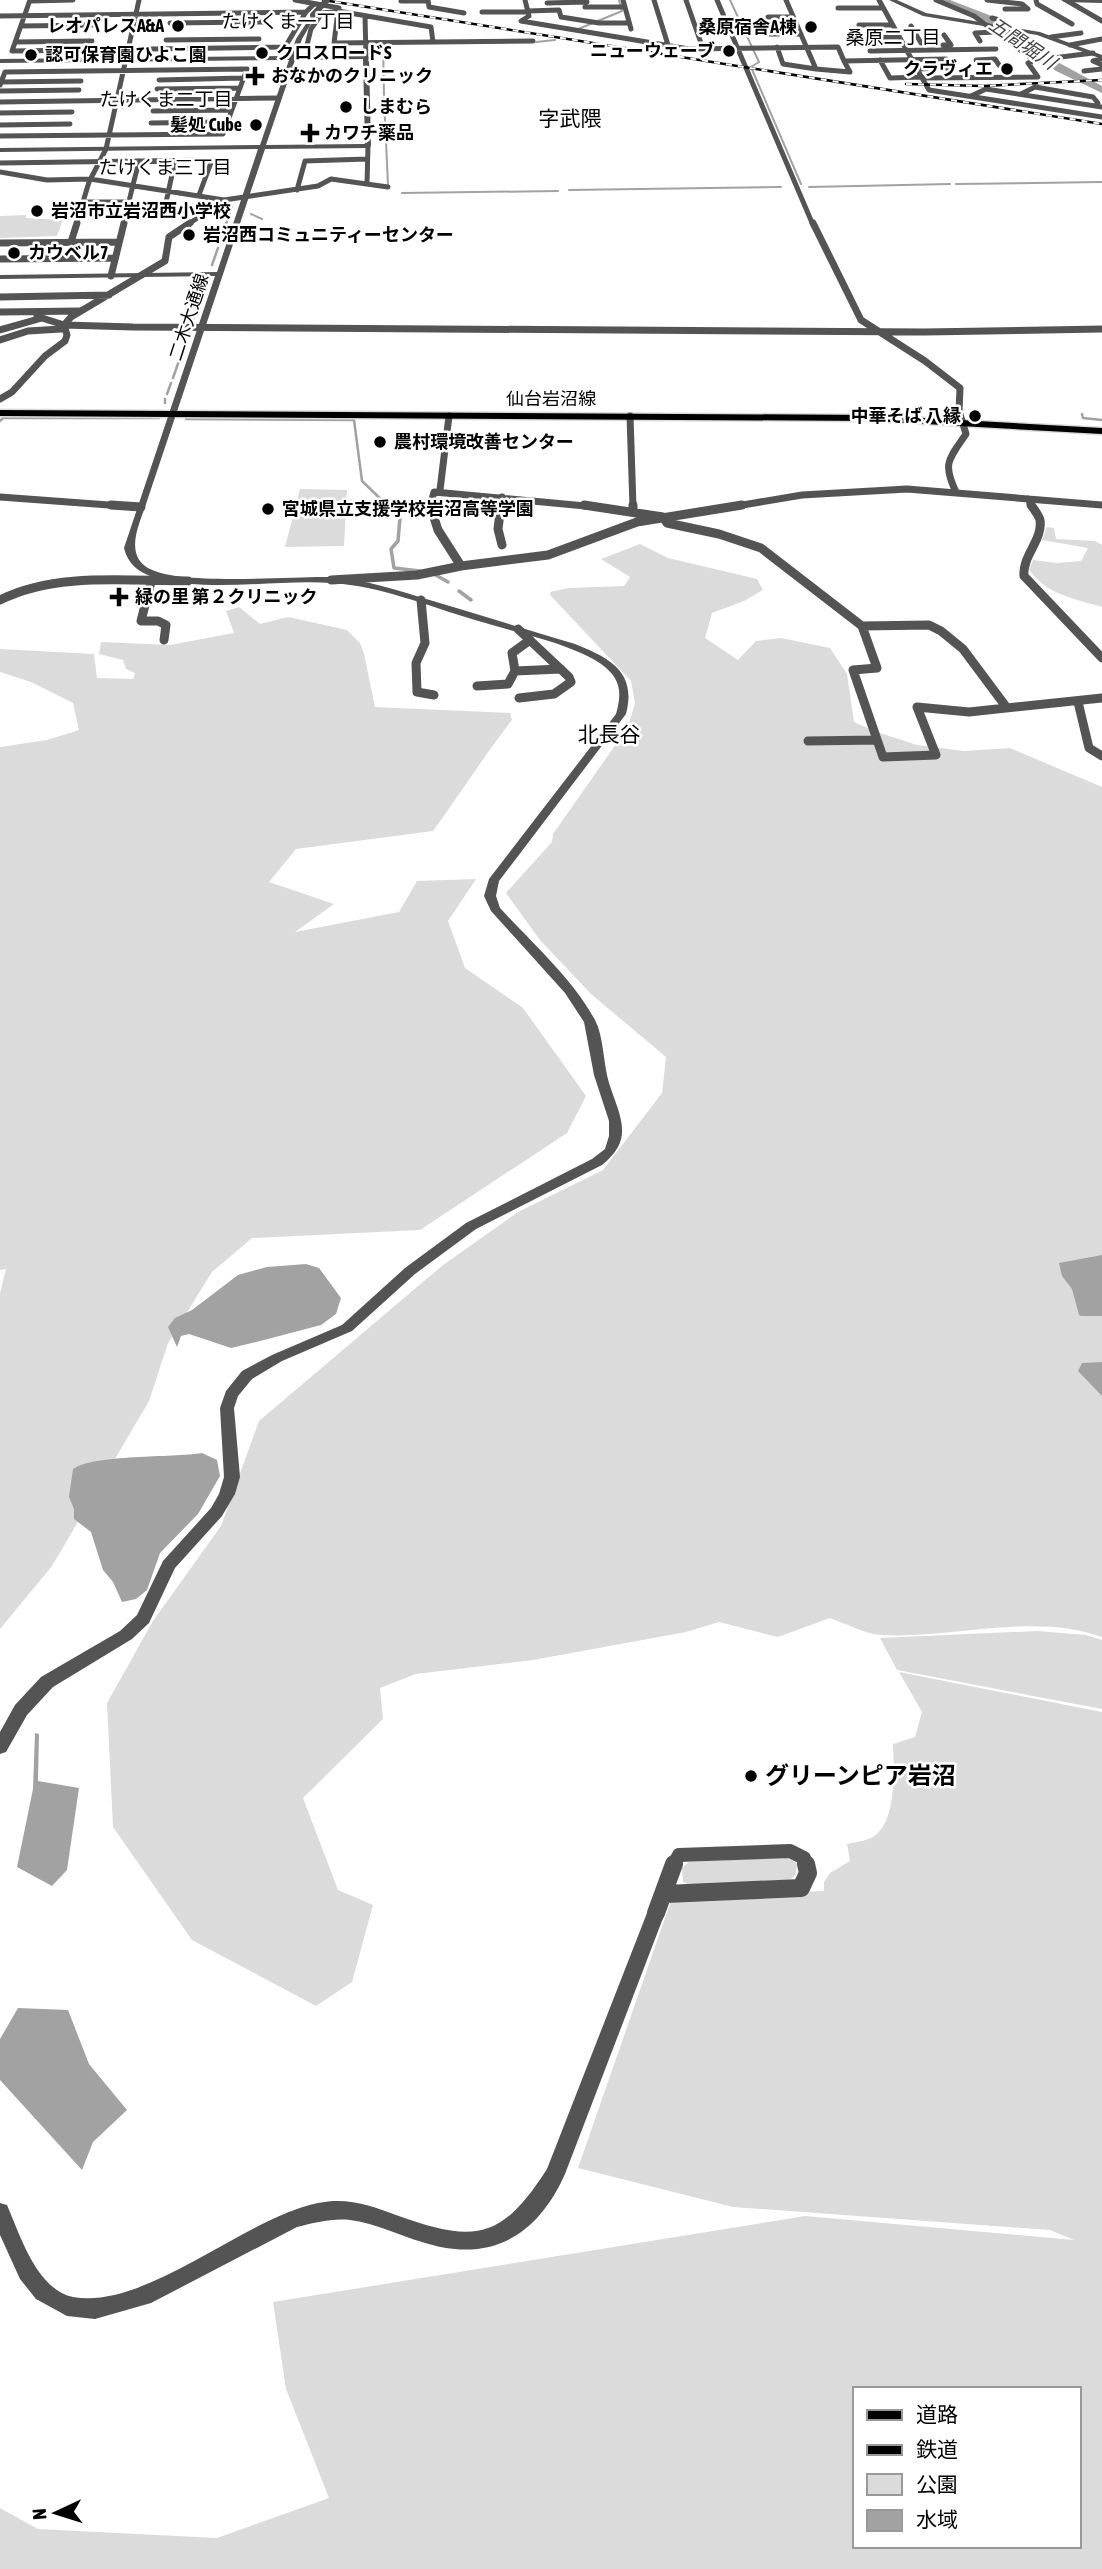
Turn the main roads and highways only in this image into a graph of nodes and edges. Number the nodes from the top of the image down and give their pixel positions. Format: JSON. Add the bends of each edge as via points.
{"nodes":[{"id":1,"x":0,"y":413,"type":"edge"},
{"id":2,"x":1102,"y":431,"type":"edge"}],
"edges":[{"from":1,"to":2,"type":"main road","name":"仙台岩沼線","via":[[895,418]]}]}
